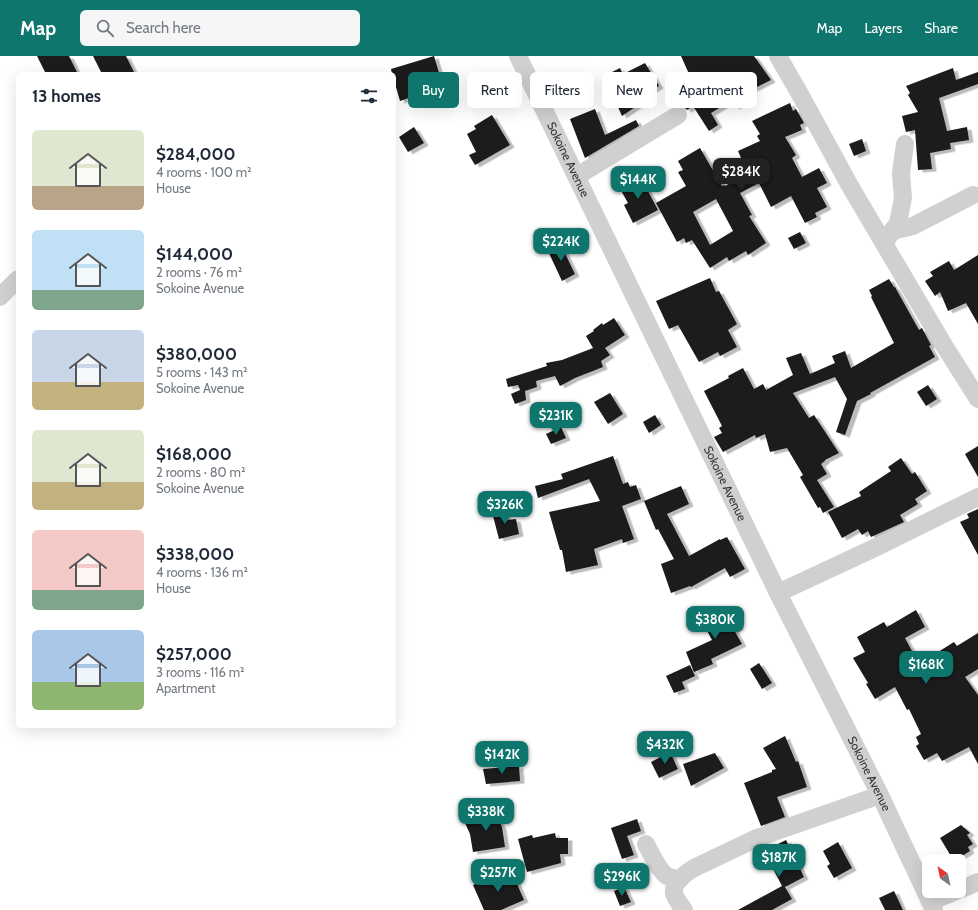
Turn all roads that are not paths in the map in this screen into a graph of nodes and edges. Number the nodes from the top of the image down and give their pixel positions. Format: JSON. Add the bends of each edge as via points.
{"nodes":[{"id":1,"x":518,"y":56,"type":"edge"},
{"id":2,"x":778,"y":56,"type":"edge"},
{"id":3,"x":678,"y":116,"type":"dead end"},
{"id":4,"x":905,"y":144,"type":"dead end"},
{"id":5,"x":577,"y":176,"type":"junction"},
{"id":6,"x":973,"y":195,"type":"dead end"},
{"id":7,"x":888,"y":237,"type":"junction"},
{"id":8,"x":16,"y":281,"type":"edge"},
{"id":9,"x":0,"y":297,"type":"edge"},
{"id":10,"x":978,"y":399,"type":"edge"},
{"id":11,"x":978,"y":497,"type":"edge"},
{"id":12,"x":778,"y":593,"type":"junction"},
{"id":13,"x":880,"y":795,"type":"junction"},
{"id":14,"x":646,"y":844,"type":"dead end"},
{"id":15,"x":680,"y":879,"type":"junction"},
{"id":16,"x":978,"y":882,"type":"edge"},
{"id":17,"x":966,"y":887,"type":"edge"},
{"id":18,"x":945,"y":898,"type":"edge"},
{"id":19,"x":932,"y":906,"type":"edge"},
{"id":20,"x":684,"y":910,"type":"edge"}],
"edges":[{"from":1,"to":5,"type":"street","name":"Sokoine Avenue"},
{"from":2,"to":7,"type":"street","via":[[850,186]]},
{"from":3,"to":5,"type":"street"},
{"from":4,"to":7,"type":"street","via":[[901,173],[903,198],[898,223]]},
{"from":5,"to":12,"type":"street","name":"Sokoine Avenue"},
{"from":6,"to":7,"type":"street"},
{"from":7,"to":10,"type":"street","via":[[945,347]]},
{"from":8,"to":9,"type":"street"},
{"from":11,"to":12,"type":"street"},
{"from":12,"to":13,"type":"street","name":"Sokoine Avenue"},
{"from":13,"to":15,"type":"street","via":[[757,838],[694,868]]},
{"from":13,"to":19,"type":"street","name":"Sokoine Avenue"},
{"from":14,"to":15,"type":"street","via":[[663,872]]},
{"from":15,"to":20,"type":"street","via":[[674,887],[674,893]]},
{"from":16,"to":17,"type":"street"},
{"from":18,"to":19,"type":"street"}]}
